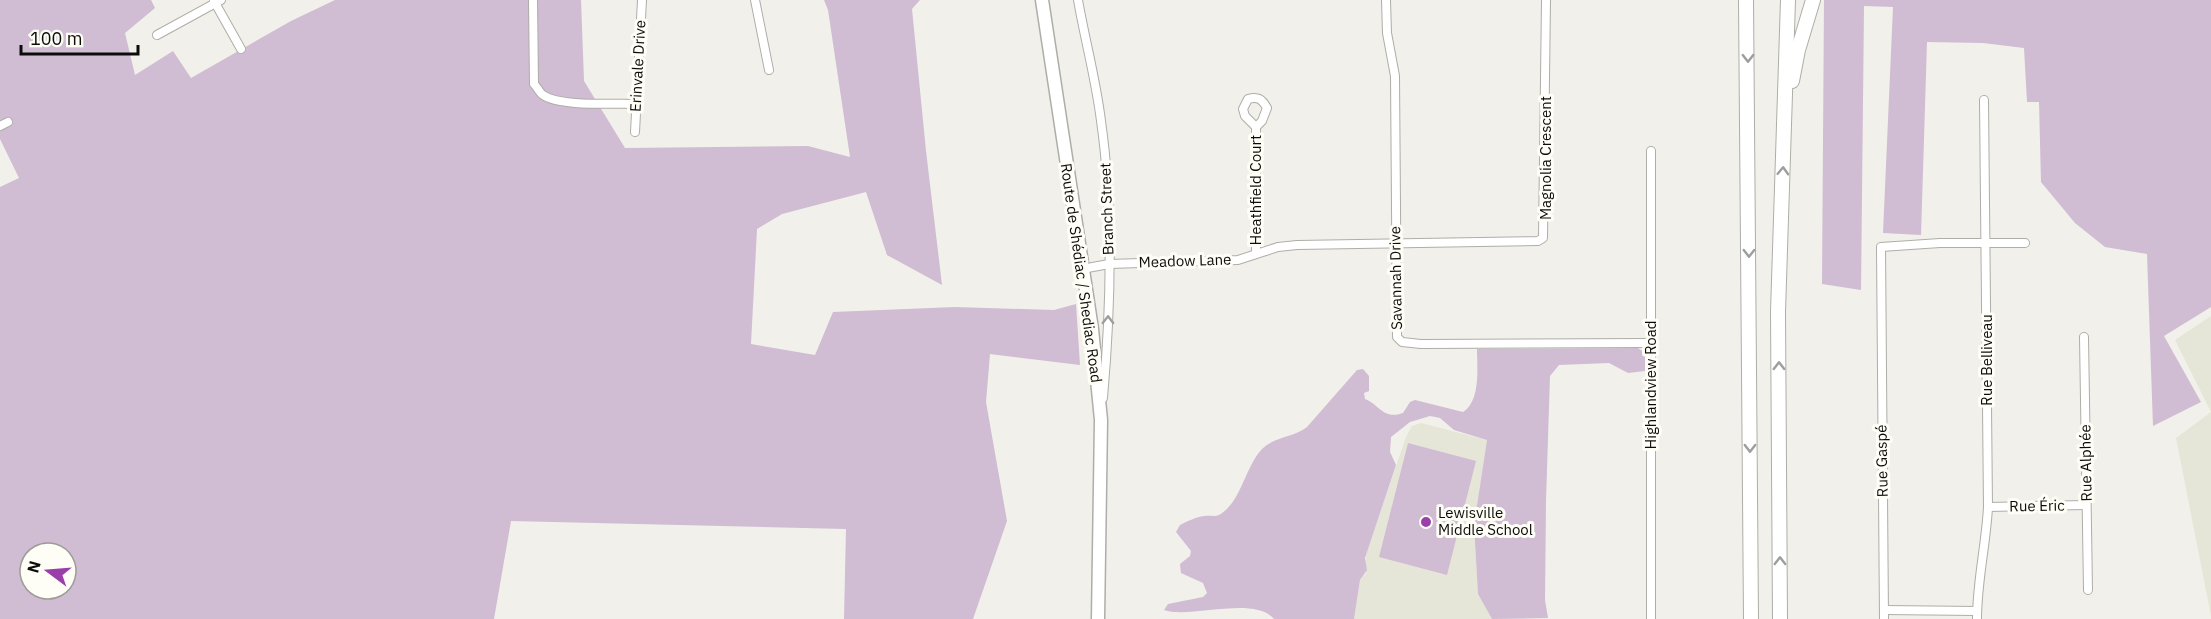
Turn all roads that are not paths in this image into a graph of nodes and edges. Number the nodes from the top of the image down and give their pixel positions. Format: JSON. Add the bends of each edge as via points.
{"nodes":[{"id":1,"x":533,"y":0,"type":"edge"},
{"id":2,"x":642,"y":0,"type":"edge"},
{"id":3,"x":755,"y":0,"type":"edge"},
{"id":4,"x":1042,"y":0,"type":"edge"},
{"id":5,"x":1078,"y":0,"type":"edge"},
{"id":6,"x":1386,"y":0,"type":"edge"},
{"id":7,"x":1546,"y":0,"type":"edge"},
{"id":8,"x":1746,"y":0,"type":"edge"},
{"id":9,"x":1788,"y":0,"type":"edge"},
{"id":10,"x":1813,"y":0,"type":"edge"},
{"id":11,"x":216,"y":1,"type":"edge"},
{"id":12,"x":157,"y":35,"type":"dead end"},
{"id":13,"x":242,"y":50,"type":"dead end"},
{"id":14,"x":769,"y":70,"type":"dead end"},
{"id":15,"x":1984,"y":100,"type":"dead end"},
{"id":16,"x":636,"y":104,"type":"junction"},
{"id":17,"x":8,"y":122,"type":"dead end"},
{"id":18,"x":1784,"y":124,"type":"junction"},
{"id":19,"x":0,"y":126,"type":"edge"},
{"id":20,"x":1256,"y":127,"type":"dead end"},
{"id":21,"x":635,"y":132,"type":"dead end"},
{"id":22,"x":1652,"y":151,"type":"dead end"},
{"id":23,"x":1987,"y":242,"type":"junction"},
{"id":24,"x":2025,"y":243,"type":"dead end"},
{"id":25,"x":1395,"y":244,"type":"junction"},
{"id":26,"x":1256,"y":253,"type":"junction"},
{"id":27,"x":1109,"y":264,"type":"junction"},
{"id":28,"x":1082,"y":269,"type":"junction"},
{"id":29,"x":2084,"y":337,"type":"dead end"},
{"id":30,"x":1651,"y":343,"type":"junction"},
{"id":31,"x":1101,"y":420,"type":"junction"},
{"id":32,"x":2086,"y":505,"type":"junction"},
{"id":33,"x":1988,"y":507,"type":"junction"},
{"id":34,"x":2088,"y":590,"type":"dead end"},
{"id":35,"x":1884,"y":610,"type":"junction"},
{"id":36,"x":1977,"y":615,"type":"edge"},
{"id":37,"x":1098,"y":619,"type":"edge"},
{"id":38,"x":1651,"y":619,"type":"edge"},
{"id":39,"x":1751,"y":619,"type":"edge"},
{"id":40,"x":1780,"y":619,"type":"edge"},
{"id":41,"x":1884,"y":619,"type":"edge"}],
"edges":[{"from":1,"to":16,"type":"street","via":[[534,84],[543,95],[579,102]]},
{"from":2,"to":16,"type":"street","name":"Erinvale Drive"},
{"from":3,"to":14,"type":"street"},
{"from":4,"to":28,"type":"main road","name":"Route de Shédiac / Shediac Road"},
{"from":5,"to":27,"type":"street","name":"Branch Street","via":[[1101,120]]},
{"from":6,"to":25,"type":"street","name":"Savannah Drive","via":[[1395,76]]},
{"from":7,"to":25,"type":"street","name":"Magnolia Crescent","via":[[1543,238]]},
{"from":8,"to":39,"type":"highway","one_way":true},
{"from":9,"to":18,"type":"highway"},
{"from":10,"to":18,"type":"highway","via":[[1798,50]]},
{"from":11,"to":12,"type":"street"},
{"from":11,"to":13,"type":"street"},
{"from":15,"to":23,"type":"street","name":"Rue Belliveau"},
{"from":16,"to":21,"type":"street","name":"Erinvale Drive"},
{"from":17,"to":19,"type":"street"},
{"from":40,"to":18,"type":"highway","one_way":true,"via":[[1779,312]]},
{"from":20,"to":26,"type":"street","name":"Heathfield Court"},
{"from":22,"to":30,"type":"street","name":"Highlandview Road"},
{"from":23,"to":24,"type":"street"},
{"from":23,"to":33,"type":"street","name":"Rue Belliveau"},
{"from":23,"to":35,"type":"street","name":"Rue Gaspé","via":[[1881,247]]},
{"from":25,"to":26,"type":"street","name":"Meadow Lane","via":[[1297,245]]},
{"from":25,"to":30,"type":"street","name":"Savannah Drive","via":[[1395,332],[1402,342]]},
{"from":26,"to":27,"type":"street","name":"Meadow Lane","via":[[1238,260]]},
{"from":27,"to":28,"type":"street","name":"Meadow Lane"},
{"from":31,"to":27,"type":"street","name":"Branch Street","one_way":true,"via":[[1108,344]]},
{"from":28,"to":31,"type":"main road","name":"Route de Shédiac / Shediac Road"},
{"from":29,"to":32,"type":"street","name":"Rue Alphée"},
{"from":30,"to":38,"type":"street","name":"Highlandview Road"},
{"from":31,"to":37,"type":"main road","name":"Route de Shédiac / Shediac Road"},
{"from":32,"to":33,"type":"street","name":"Rue Éric"},
{"from":32,"to":34,"type":"street","name":"Rue Alphée"},
{"from":33,"to":36,"type":"street","name":"Rue Belliveau"},
{"from":35,"to":36,"type":"street"},
{"from":35,"to":41,"type":"street","name":"Rue Gaspé"}]}
